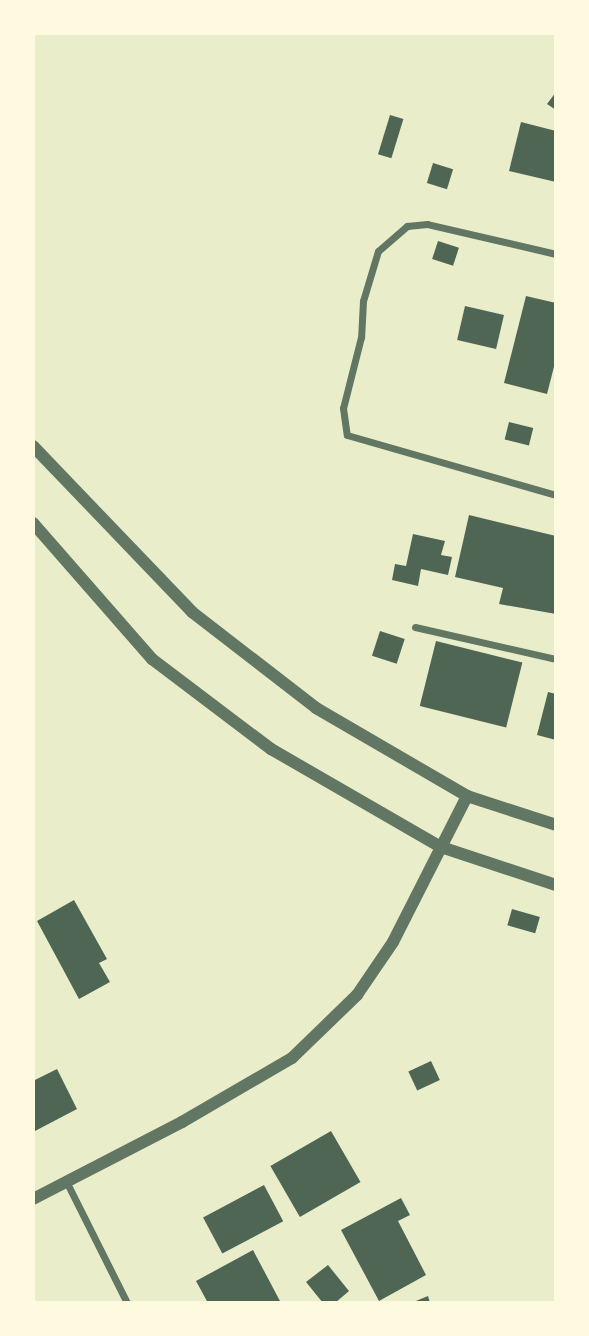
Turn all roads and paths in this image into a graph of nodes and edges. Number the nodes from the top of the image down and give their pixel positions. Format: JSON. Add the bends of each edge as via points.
{"nodes":[{"id":1,"x":556,"y":254,"type":"edge"},
{"id":2,"x":33,"y":446,"type":"edge"},
{"id":3,"x":556,"y":495,"type":"edge"},
{"id":4,"x":33,"y":523,"type":"edge"},
{"id":5,"x":415,"y":627,"type":"dead end"},
{"id":6,"x":556,"y":659,"type":"edge"},
{"id":7,"x":467,"y":796,"type":"junction"},
{"id":8,"x":556,"y":825,"type":"edge"},
{"id":9,"x":441,"y":847,"type":"junction"},
{"id":10,"x":556,"y":885,"type":"edge"},
{"id":11,"x":66,"y":1180,"type":"junction"},
{"id":12,"x":33,"y":1199,"type":"edge"},
{"id":13,"x":127,"y":1303,"type":"edge"}],
"edges":[{"from":1,"to":3,"type":"street","via":[[427,224],[407,226],[378,251],[363,301],[344,408],[347,435]]},
{"from":2,"to":7,"type":"street","via":[[192,612],[316,708]]},
{"from":4,"to":9,"type":"street","via":[[152,659],[271,749]]},
{"from":5,"to":6,"type":"street"},
{"from":7,"to":8,"type":"street"},
{"from":7,"to":9,"type":"street"},
{"from":9,"to":10,"type":"street"},
{"from":9,"to":11,"type":"street","via":[[393,942],[357,995],[292,1058],[182,1122]]},
{"from":11,"to":12,"type":"street"},
{"from":11,"to":13,"type":"street"}]}
